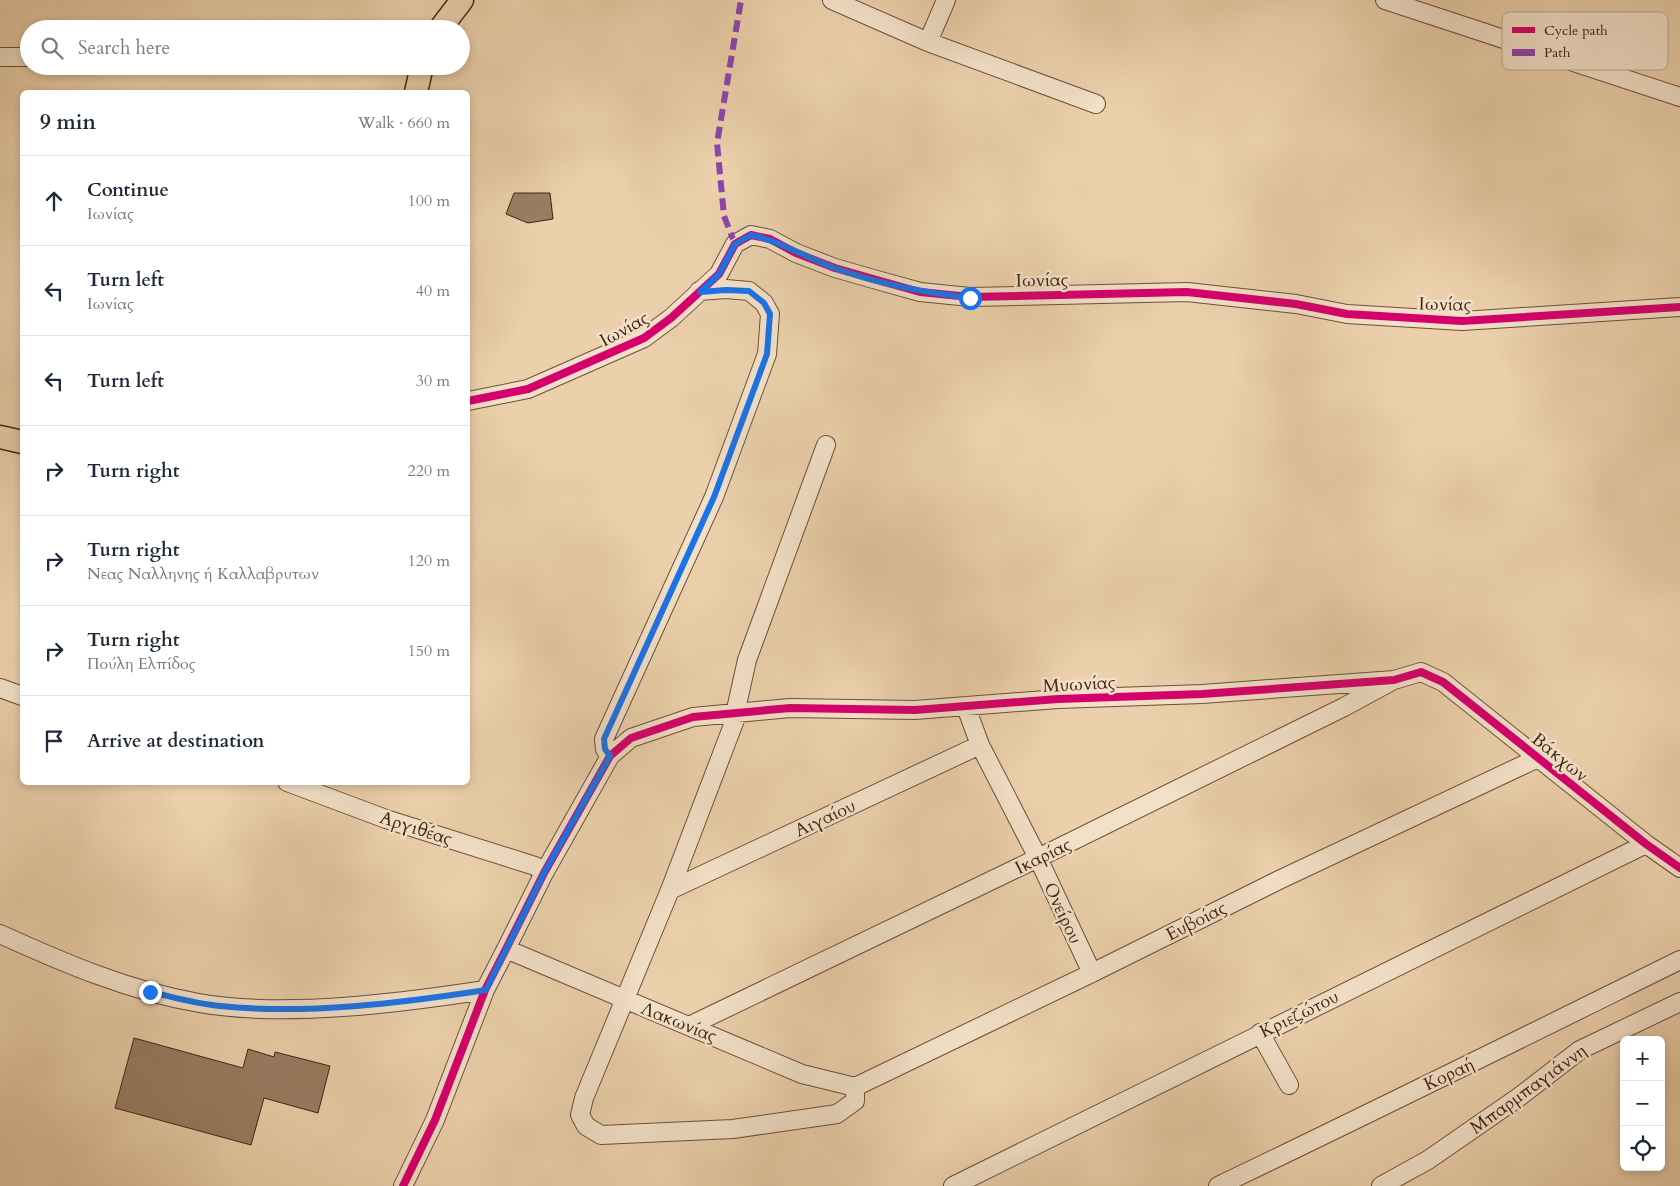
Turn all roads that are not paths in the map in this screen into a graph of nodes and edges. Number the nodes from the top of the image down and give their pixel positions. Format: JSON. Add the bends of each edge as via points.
{"nodes":[{"id":1,"x":462,"y":0,"type":"edge"},
{"id":2,"x":832,"y":0,"type":"edge"},
{"id":3,"x":946,"y":0,"type":"edge"},
{"id":4,"x":1385,"y":0,"type":"edge"},
{"id":5,"x":447,"y":20,"type":"edge"},
{"id":6,"x":1502,"y":39,"type":"edge"},
{"id":7,"x":928,"y":42,"type":"junction"},
{"id":8,"x":0,"y":57,"type":"edge"},
{"id":9,"x":20,"y":58,"type":"edge"},
{"id":10,"x":1596,"y":70,"type":"edge"},
{"id":11,"x":420,"y":75,"type":"edge"},
{"id":12,"x":416,"y":90,"type":"edge"},
{"id":13,"x":1680,"y":98,"type":"edge"},
{"id":14,"x":1096,"y":104,"type":"dead end"},
{"id":15,"x":700,"y":292,"type":"junction"},
{"id":16,"x":1680,"y":307,"type":"edge"},
{"id":17,"x":470,"y":401,"type":"edge"},
{"id":18,"x":0,"y":437,"type":"edge"},
{"id":19,"x":20,"y":442,"type":"edge"},
{"id":20,"x":826,"y":446,"type":"dead end"},
{"id":21,"x":1420,"y":672,"type":"joint"},
{"id":22,"x":1394,"y":680,"type":"junction"},
{"id":23,"x":0,"y":688,"type":"edge"},
{"id":24,"x":20,"y":695,"type":"edge"},
{"id":25,"x":966,"y":707,"type":"junction"},
{"id":26,"x":738,"y":712,"type":"junction"},
{"id":27,"x":980,"y":746,"type":"junction"},
{"id":28,"x":610,"y":756,"type":"junction"},
{"id":29,"x":1538,"y":758,"type":"junction"},
{"id":30,"x":295,"y":785,"type":"edge"},
{"id":31,"x":1646,"y":844,"type":"junction"},
{"id":32,"x":1038,"y":858,"type":"junction"},
{"id":33,"x":1680,"y":868,"type":"edge"},
{"id":34,"x":544,"y":873,"type":"junction"},
{"id":35,"x":670,"y":890,"type":"junction"},
{"id":36,"x":0,"y":934,"type":"edge"},
{"id":37,"x":506,"y":949,"type":"junction"},
{"id":38,"x":1680,"y":960,"type":"edge"},
{"id":39,"x":1092,"y":974,"type":"junction"},
{"id":40,"x":486,"y":990,"type":"junction"},
{"id":41,"x":625,"y":1000,"type":"junction"},
{"id":42,"x":1680,"y":1002,"type":"edge"},
{"id":43,"x":688,"y":1026,"type":"junction"},
{"id":44,"x":1260,"y":1033,"type":"junction"},
{"id":45,"x":1289,"y":1085,"type":"dead end"},
{"id":46,"x":855,"y":1087,"type":"junction"},
{"id":47,"x":403,"y":1186,"type":"edge"},
{"id":48,"x":952,"y":1186,"type":"edge"},
{"id":49,"x":1218,"y":1186,"type":"edge"},
{"id":50,"x":1381,"y":1186,"type":"edge"}],
"edges":[{"from":1,"to":5,"type":"main road"},
{"from":2,"to":7,"type":"street"},
{"from":3,"to":7,"type":"street"},
{"from":4,"to":6,"type":"street"},
{"from":7,"to":14,"type":"street"},
{"from":8,"to":9,"type":"street"},
{"from":10,"to":13,"type":"street"},
{"from":11,"to":12,"type":"main road"},
{"from":15,"to":16,"type":"street","name":"Ιωνίας","via":[[719,274],[735,244],[751,235],[770,239],[827,265],[877,280],[920,292],[970,298],[1187,292],[1296,304],[1348,314],[1462,321]]},
{"from":15,"to":17,"type":"street","name":"Ιωνίας","via":[[644,338],[614,353],[528,389]]},
{"from":15,"to":28,"type":"street","via":[[749,291],[764,303],[770,320],[767,354],[714,497],[604,739]]},
{"from":18,"to":19,"type":"main road"},
{"from":20,"to":26,"type":"street","via":[[747,660]]},
{"from":21,"to":22,"type":"street","name":"Μυωνίας"},
{"from":21,"to":29,"type":"street","name":"Βάκχων","via":[[1443,682]]},
{"from":22,"to":25,"type":"street","name":"Μυωνίας"},
{"from":22,"to":32,"type":"street","name":"Ικαρίας"},
{"from":23,"to":24,"type":"street"},
{"from":25,"to":26,"type":"street","name":"Μυωνίας","via":[[915,710],[790,708]]},
{"from":25,"to":27,"type":"street","name":"Ονείρου"},
{"from":26,"to":28,"type":"street","name":"Μυωνίας","via":[[693,716],[673,722],[631,738]]},
{"from":26,"to":35,"type":"street"},
{"from":27,"to":32,"type":"street","name":"Ονείρου"},
{"from":27,"to":35,"type":"street","name":"Αιγαίου"},
{"from":28,"to":34,"type":"street","name":"Μυωνίας"},
{"from":29,"to":31,"type":"street","name":"Βάκχων"},
{"from":29,"to":39,"type":"street","name":"Ευβοίας","via":[[1279,880]]},
{"from":30,"to":34,"type":"street","name":"Αργιθέας","via":[[386,819],[535,866]]},
{"from":31,"to":33,"type":"street","name":"Βάκχων"},
{"from":31,"to":44,"type":"street","name":"Κριεζώτου"},
{"from":32,"to":39,"type":"street","name":"Ονείρου"},
{"from":32,"to":43,"type":"street","name":"Ικαρίας"},
{"from":34,"to":37,"type":"street","name":"Μυωνίας"},
{"from":35,"to":41,"type":"street"},
{"from":36,"to":40,"type":"street","via":[[108,980],[222,1006],[297,1008],[350,1005]]},
{"from":37,"to":40,"type":"street","name":"Μυωνίας"},
{"from":37,"to":41,"type":"street","name":"Λακωνίας"},
{"from":38,"to":49,"type":"street","name":"Κοραή"},
{"from":39,"to":46,"type":"street","name":"Ευβοίας"},
{"from":40,"to":47,"type":"street","name":"Μυωνίας","via":[[448,1088]]},
{"from":41,"to":43,"type":"street","name":"Λακωνίας"},
{"from":41,"to":46,"type":"street","via":[[580,1115],[586,1126],[601,1135],[733,1129],[837,1114],[855,1101]]},
{"from":42,"to":50,"type":"street","name":"Μπαρμπαγιάννη","via":[[1580,1050],[1428,1160]]},
{"from":43,"to":46,"type":"street","name":"Λακωνίας","via":[[802,1074]]},
{"from":44,"to":45,"type":"street"},
{"from":44,"to":48,"type":"street","name":"Κριεζώτου"}]}
